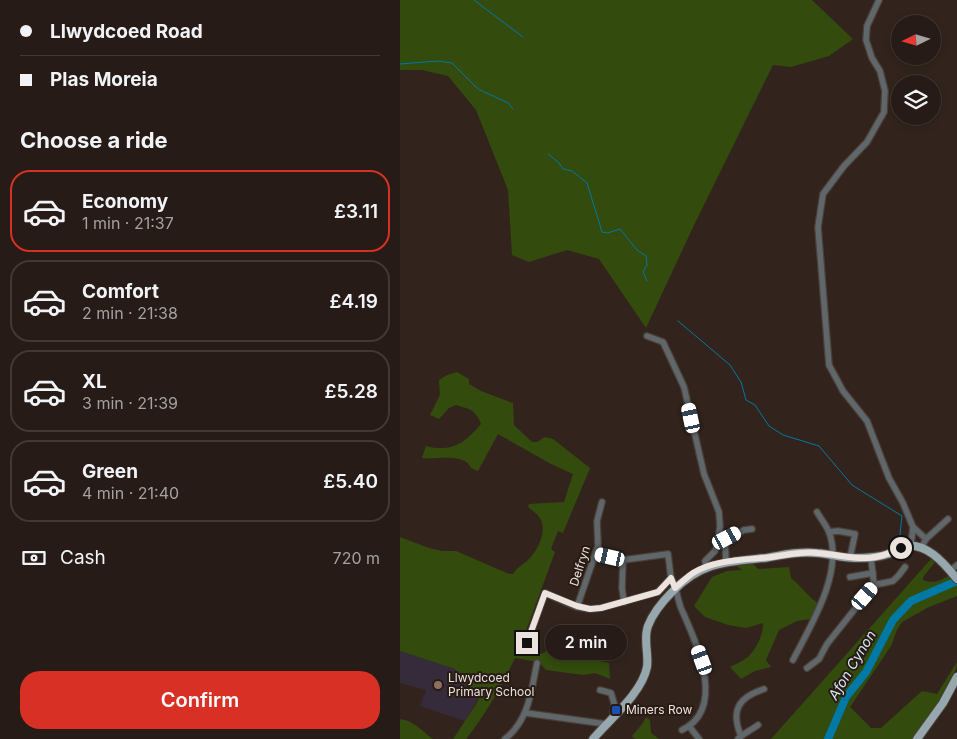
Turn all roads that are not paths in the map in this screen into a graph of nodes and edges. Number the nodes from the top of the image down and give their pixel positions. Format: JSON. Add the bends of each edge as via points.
{"nodes":[{"id":1,"x":879,"y":0,"type":"edge"},
{"id":2,"x":648,"y":336,"type":"dead end"},
{"id":3,"x":602,"y":502,"type":"dead end"},
{"id":4,"x":817,"y":512,"type":"dead end"},
{"id":5,"x":948,"y":519,"type":"dead end"},
{"id":6,"x":913,"y":527,"type":"junction"},
{"id":7,"x":752,"y":529,"type":"dead end"},
{"id":8,"x":829,"y":532,"type":"junction"},
{"id":9,"x":926,"y":538,"type":"junction"},
{"id":10,"x":911,"y":546,"type":"junction"},
{"id":11,"x":921,"y":548,"type":"junction"},
{"id":12,"x":596,"y":554,"type":"junction"},
{"id":13,"x":833,"y":555,"type":"junction"},
{"id":14,"x":850,"y":558,"type":"junction"},
{"id":15,"x":871,"y":558,"type":"junction"},
{"id":16,"x":623,"y":560,"type":"junction"},
{"id":17,"x":726,"y":562,"type":"junction"},
{"id":18,"x":957,"y":565,"type":"edge"},
{"id":19,"x":905,"y":567,"type":"dead end"},
{"id":20,"x":706,"y":568,"type":"junction"},
{"id":21,"x":873,"y":573,"type":"junction"},
{"id":22,"x":954,"y":576,"type":"edge"},
{"id":23,"x":850,"y":577,"type":"dead end"},
{"id":24,"x":671,"y":578,"type":"junction"},
{"id":25,"x":874,"y":585,"type":"junction"},
{"id":26,"x":675,"y":588,"type":"junction"},
{"id":27,"x":624,"y":602,"type":"junction"},
{"id":28,"x":577,"y":606,"type":"junction"},
{"id":29,"x":527,"y":643,"type":"dead end"},
{"id":30,"x":793,"y":660,"type":"dead end"},
{"id":31,"x":537,"y":663,"type":"dead end"},
{"id":32,"x":807,"y":668,"type":"dead end"},
{"id":33,"x":957,"y":677,"type":"edge"},
{"id":34,"x":764,"y":689,"type":"dead end"},
{"id":35,"x":600,"y":690,"type":"dead end"},
{"id":36,"x":526,"y":714,"type":"junction"},
{"id":37,"x":613,"y":718,"type":"junction"},
{"id":38,"x":606,"y":724,"type":"junction"},
{"id":39,"x":758,"y":725,"type":"dead end"},
{"id":40,"x":689,"y":726,"type":"junction"},
{"id":41,"x":682,"y":730,"type":"dead end"},
{"id":42,"x":739,"y":737,"type":"edge"},
{"id":43,"x":505,"y":739,"type":"edge"},
{"id":44,"x":593,"y":739,"type":"edge"},
{"id":45,"x":699,"y":739,"type":"edge"},
{"id":46,"x":917,"y":739,"type":"edge"}],
"edges":[{"from":1,"to":6,"type":"street","via":[[867,26],[866,40],[880,71],[885,92],[884,112],[867,142],[823,194],[818,227],[829,365],[843,391],[868,421],[889,478]]},
{"from":2,"to":20,"type":"street","via":[[663,342],[684,387],[704,474],[719,512],[717,545],[705,562]]},
{"from":3,"to":12,"type":"street","name":"Delfryn"},
{"from":4,"to":8,"type":"street"},
{"from":5,"to":9,"type":"street"},
{"from":6,"to":9,"type":"street"},
{"from":6,"to":10,"type":"street"},
{"from":7,"to":17,"type":"street","via":[[725,541]]},
{"from":8,"to":13,"type":"street"},
{"from":8,"to":14,"type":"street","via":[[855,534]]},
{"from":9,"to":11,"type":"street"},
{"from":10,"to":11,"type":"main road"},
{"from":10,"to":15,"type":"main road"},
{"from":11,"to":22,"type":"main road","via":[[935,556]]},
{"from":12,"to":16,"type":"street"},
{"from":12,"to":28,"type":"street","name":"Delfryn"},
{"from":13,"to":14,"type":"main road"},
{"from":13,"to":17,"type":"main road","via":[[802,552]]},
{"from":13,"to":30,"type":"street","via":[[824,598]]},
{"from":14,"to":15,"type":"main road"},
{"from":15,"to":21,"type":"street"},
{"from":16,"to":24,"type":"street","via":[[668,554]]},
{"from":16,"to":27,"type":"street"},
{"from":17,"to":20,"type":"main road"},
{"from":18,"to":22,"type":"street"},
{"from":19,"to":25,"type":"street","via":[[893,581]]},
{"from":20,"to":26,"type":"main road","via":[[693,573]]},
{"from":21,"to":23,"type":"street"},
{"from":21,"to":25,"type":"street"},
{"from":24,"to":26,"type":"street"},
{"from":24,"to":27,"type":"street","via":[[658,592]]},
{"from":25,"to":32,"type":"street","via":[[827,644],[819,659]]},
{"from":26,"to":37,"type":"main road","via":[[647,628],[647,669],[630,698]]},
{"from":26,"to":40,"type":"street","via":[[702,660],[705,679],[703,704]]},
{"from":27,"to":28,"type":"street","via":[[590,609]]},
{"from":28,"to":29,"type":"street","via":[[545,593]]},
{"from":31,"to":36,"type":"street"},
{"from":33,"to":46,"type":"main road"},
{"from":34,"to":42,"type":"street","via":[[741,701],[736,718]]},
{"from":35,"to":37,"type":"street","via":[[611,693]]},
{"from":36,"to":38,"type":"street"},
{"from":36,"to":43,"type":"street","via":[[516,731]]},
{"from":37,"to":38,"type":"main road"},
{"from":38,"to":44,"type":"main road"},
{"from":39,"to":42,"type":"street"},
{"from":40,"to":41,"type":"street"},
{"from":40,"to":45,"type":"street"}]}
